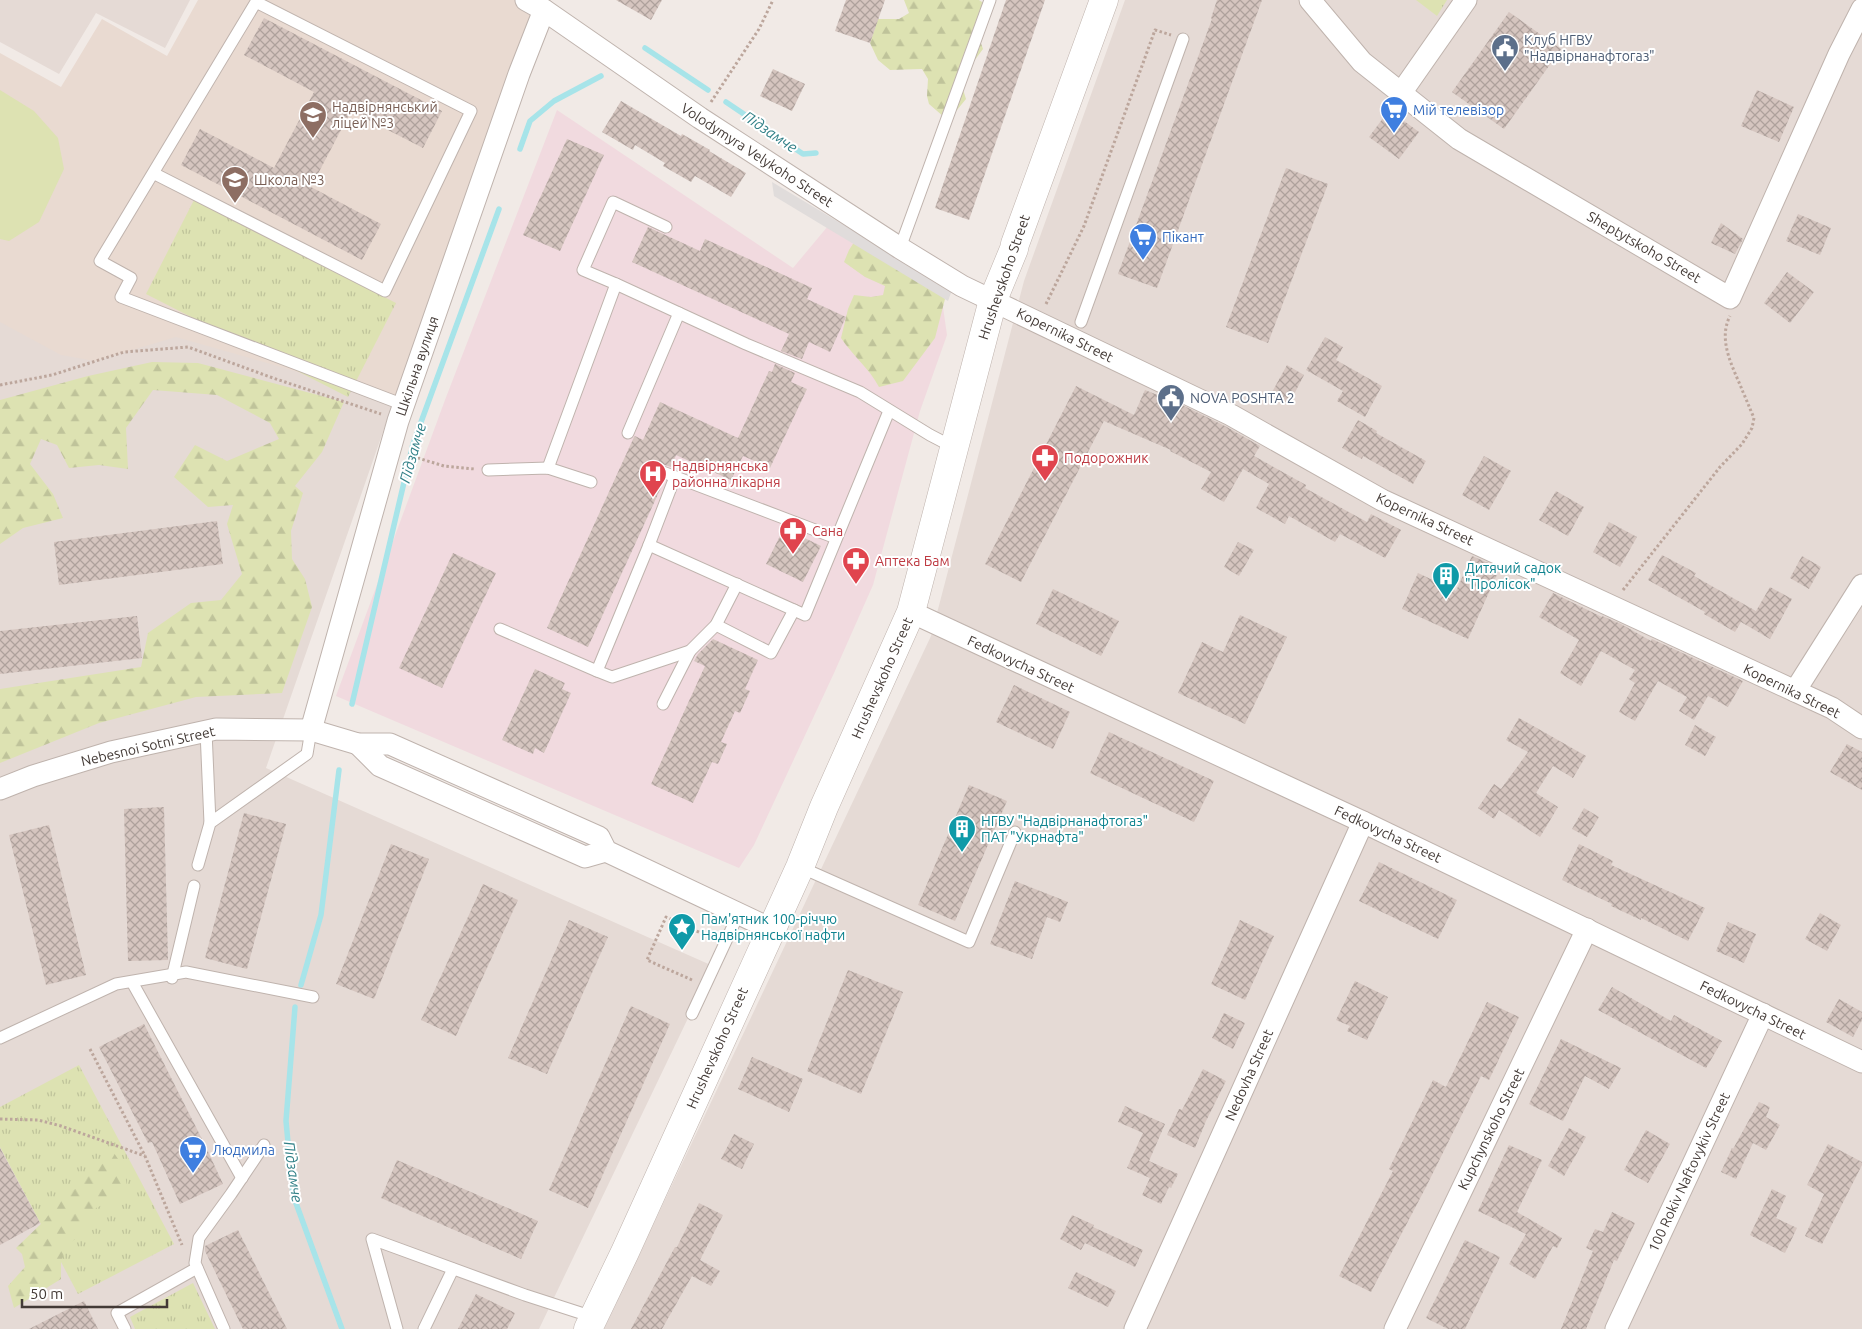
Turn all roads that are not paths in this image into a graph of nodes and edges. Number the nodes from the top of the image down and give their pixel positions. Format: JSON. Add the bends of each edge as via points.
{"nodes":[{"id":1,"x":990,"y":0,"type":"edge"},
{"id":2,"x":1104,"y":0,"type":"edge"},
{"id":3,"x":1310,"y":0,"type":"edge"},
{"id":4,"x":1466,"y":0,"type":"edge"},
{"id":5,"x":535,"y":5,"type":"edge"},
{"id":6,"x":1862,"y":9,"type":"edge"},
{"id":7,"x":1183,"y":39,"type":"dead end"},
{"id":8,"x":1401,"y":93,"type":"junction"},
{"id":9,"x":153,"y":173,"type":"junction"},
{"id":10,"x":666,"y":227,"type":"dead end"},
{"id":11,"x":900,"y":248,"type":"junction"},
{"id":12,"x":616,"y":284,"type":"junction"},
{"id":13,"x":993,"y":300,"type":"junction"},
{"id":14,"x":679,"y":313,"type":"junction"},
{"id":15,"x":1081,"y":322,"type":"dead end"},
{"id":16,"x":890,"y":411,"type":"junction"},
{"id":17,"x":401,"y":413,"type":"junction"},
{"id":18,"x":628,"y":433,"type":"dead end"},
{"id":19,"x":955,"y":448,"type":"junction"},
{"id":20,"x":548,"y":468,"type":"junction"},
{"id":21,"x":488,"y":470,"type":"road end"},
{"id":22,"x":660,"y":471,"type":"dead end"},
{"id":23,"x":675,"y":476,"type":"junction"},
{"id":24,"x":591,"y":482,"type":"dead end"},
{"id":25,"x":836,"y":538,"type":"junction"},
{"id":26,"x":649,"y":545,"type":"junction"},
{"id":27,"x":737,"y":584,"type":"junction"},
{"id":28,"x":1862,"y":585,"type":"edge"},
{"id":29,"x":794,"y":610,"type":"junction"},
{"id":30,"x":911,"y":612,"type":"junction"},
{"id":31,"x":716,"y":625,"type":"junction"},
{"id":32,"x":500,"y":629,"type":"dead end"},
{"id":33,"x":690,"y":651,"type":"junction"},
{"id":34,"x":664,"y":660,"type":"junction"},
{"id":35,"x":682,"y":668,"type":"junction"},
{"id":36,"x":597,"y":671,"type":"junction"},
{"id":37,"x":1795,"y":691,"type":"junction"},
{"id":38,"x":664,"y":704,"type":"dead end"},
{"id":39,"x":1862,"y":728,"type":"edge"},
{"id":40,"x":311,"y":730,"type":"junction"},
{"id":41,"x":206,"y":731,"type":"junction"},
{"id":42,"x":0,"y":789,"type":"edge"},
{"id":43,"x":1363,"y":822,"type":"junction"},
{"id":44,"x":210,"y":823,"type":"junction"},
{"id":45,"x":1015,"y":832,"type":"dead end"},
{"id":46,"x":198,"y":865,"type":"dead end"},
{"id":47,"x":800,"y":866,"type":"junction"},
{"id":48,"x":194,"y":886,"type":"dead end"},
{"id":49,"x":739,"y":913,"type":"junction"},
{"id":50,"x":770,"y":929,"type":"junction"},
{"id":51,"x":1588,"y":930,"type":"junction"},
{"id":52,"x":173,"y":976,"type":"junction"},
{"id":53,"x":132,"y":982,"type":"junction"},
{"id":54,"x":312,"y":997,"type":"dead end"},
{"id":55,"x":692,"y":1014,"type":"dead end"},
{"id":56,"x":1763,"y":1014,"type":"junction"},
{"id":57,"x":0,"y":1038,"type":"edge"},
{"id":58,"x":1862,"y":1062,"type":"edge"},
{"id":59,"x":264,"y":1145,"type":"dead end"},
{"id":60,"x":242,"y":1178,"type":"junction"},
{"id":61,"x":197,"y":1268,"type":"junction"},
{"id":62,"x":454,"y":1268,"type":"junction"},
{"id":63,"x":591,"y":1323,"type":"edge"},
{"id":64,"x":125,"y":1329,"type":"edge"},
{"id":65,"x":224,"y":1329,"type":"edge"},
{"id":66,"x":397,"y":1329,"type":"edge"},
{"id":67,"x":424,"y":1329,"type":"edge"},
{"id":68,"x":1135,"y":1329,"type":"edge"},
{"id":69,"x":1395,"y":1329,"type":"edge"},
{"id":70,"x":1616,"y":1329,"type":"edge"}],
"edges":[{"from":1,"to":11,"type":"lane"},
{"from":2,"to":13,"type":"street","name":"Hrushevskoho Street"},
{"from":3,"to":8,"type":"street","name":"Sheptytskoho Street","via":[[1362,62]]},
{"from":4,"to":8,"type":"street"},
{"from":5,"to":11,"type":"street","name":"Volodymyra Velykoho Street","via":[[700,118]]},
{"from":5,"to":17,"type":"street","name":"Шкільна вулиця","via":[[519,74]]},
{"from":6,"to":8,"type":"street","name":"Sheptytskoho Street","via":[[1730,298],[1459,139]]},
{"from":7,"to":15,"type":"lane"},
{"from":9,"to":9,"type":"lane","via":[[256,2],[471,111],[385,290]]},
{"from":9,"to":17,"type":"lane","via":[[100,261],[130,278],[121,297]]},
{"from":10,"to":12,"type":"lane","via":[[613,202],[583,270]]},
{"from":11,"to":13,"type":"street","name":"Volodymyra Velykoho Street","via":[[962,286]]},
{"from":12,"to":14,"type":"lane"},
{"from":12,"to":20,"type":"lane"},
{"from":13,"to":19,"type":"street","name":"Hrushevskoho Street"},
{"from":13,"to":37,"type":"street","name":"Kopernika Street","via":[[1231,415],[1382,500]]},
{"from":14,"to":16,"type":"lane","via":[[860,392]]},
{"from":14,"to":18,"type":"lane"},
{"from":16,"to":19,"type":"lane"},
{"from":16,"to":25,"type":"lane"},
{"from":17,"to":40,"type":"street","name":"Шкільна вулиця"},
{"from":19,"to":30,"type":"street","name":"Hrushevskoho Street"},
{"from":20,"to":21,"type":"lane"},
{"from":20,"to":24,"type":"lane"},
{"from":22,"to":23,"type":"lane"},
{"from":23,"to":25,"type":"lane"},
{"from":23,"to":26,"type":"lane"},
{"from":25,"to":29,"type":"lane","via":[[805,615]]},
{"from":26,"to":27,"type":"lane"},
{"from":26,"to":36,"type":"lane"},
{"from":27,"to":29,"type":"lane"},
{"from":27,"to":31,"type":"lane"},
{"from":28,"to":37,"type":"street"},
{"from":29,"to":31,"type":"lane","via":[[771,652]]},
{"from":30,"to":43,"type":"street","name":"Fedkovycha Street"},
{"from":30,"to":47,"type":"street","name":"Hrushevskoho Street"},
{"from":31,"to":33,"type":"lane"},
{"from":32,"to":36,"type":"lane"},
{"from":33,"to":34,"type":"lane"},
{"from":33,"to":35,"type":"lane"},
{"from":34,"to":35,"type":"lane"},
{"from":34,"to":36,"type":"lane","via":[[612,677]]},
{"from":35,"to":38,"type":"lane"},
{"from":37,"to":39,"type":"street","name":"Kopernika Street","via":[[1832,708]]},
{"from":40,"to":41,"type":"street","name":"Nebesnoi Sotni Street"},
{"from":40,"to":44,"type":"lane","via":[[307,754]]},
{"from":40,"to":49,"type":"street","name":"Nebesnoi Sotni Street","via":[[358,744],[390,744],[599,837],[606,851]]},
{"from":41,"to":42,"type":"street","name":"Nebesnoi Sotni Street","via":[[111,752]]},
{"from":41,"to":44,"type":"lane"},
{"from":43,"to":51,"type":"street","name":"Fedkovycha Street"},
{"from":43,"to":68,"type":"street","name":"Nedovha Street"},
{"from":44,"to":46,"type":"lane"},
{"from":45,"to":47,"type":"lane","via":[[969,942]]},
{"from":47,"to":50,"type":"street","name":"Hrushevskoho Street"},
{"from":48,"to":52,"type":"lane"},
{"from":49,"to":50,"type":"street","name":"Nebesnoi Sotni Street"},
{"from":49,"to":55,"type":"lane"},
{"from":50,"to":63,"type":"street","name":"Hrushevskoho Street"},
{"from":51,"to":56,"type":"street","name":"Fedkovycha Street"},
{"from":51,"to":69,"type":"street","name":"Kupchynskoho Street"},
{"from":52,"to":53,"type":"lane"},
{"from":52,"to":54,"type":"lane","via":[[186,972]]},
{"from":53,"to":57,"type":"lane","via":[[116,984]]},
{"from":53,"to":60,"type":"lane"},
{"from":56,"to":58,"type":"street","name":"Fedkovycha Street"},
{"from":56,"to":70,"type":"street","name":"100 Rokiv Naftovykiv Street"},
{"from":59,"to":60,"type":"lane"},
{"from":60,"to":61,"type":"lane","via":[[199,1238]]},
{"from":61,"to":64,"type":"lane","via":[[117,1313]]},
{"from":61,"to":65,"type":"lane"},
{"from":62,"to":63,"type":"lane"},
{"from":62,"to":66,"type":"lane","via":[[372,1239]]},
{"from":62,"to":67,"type":"lane"}]}
